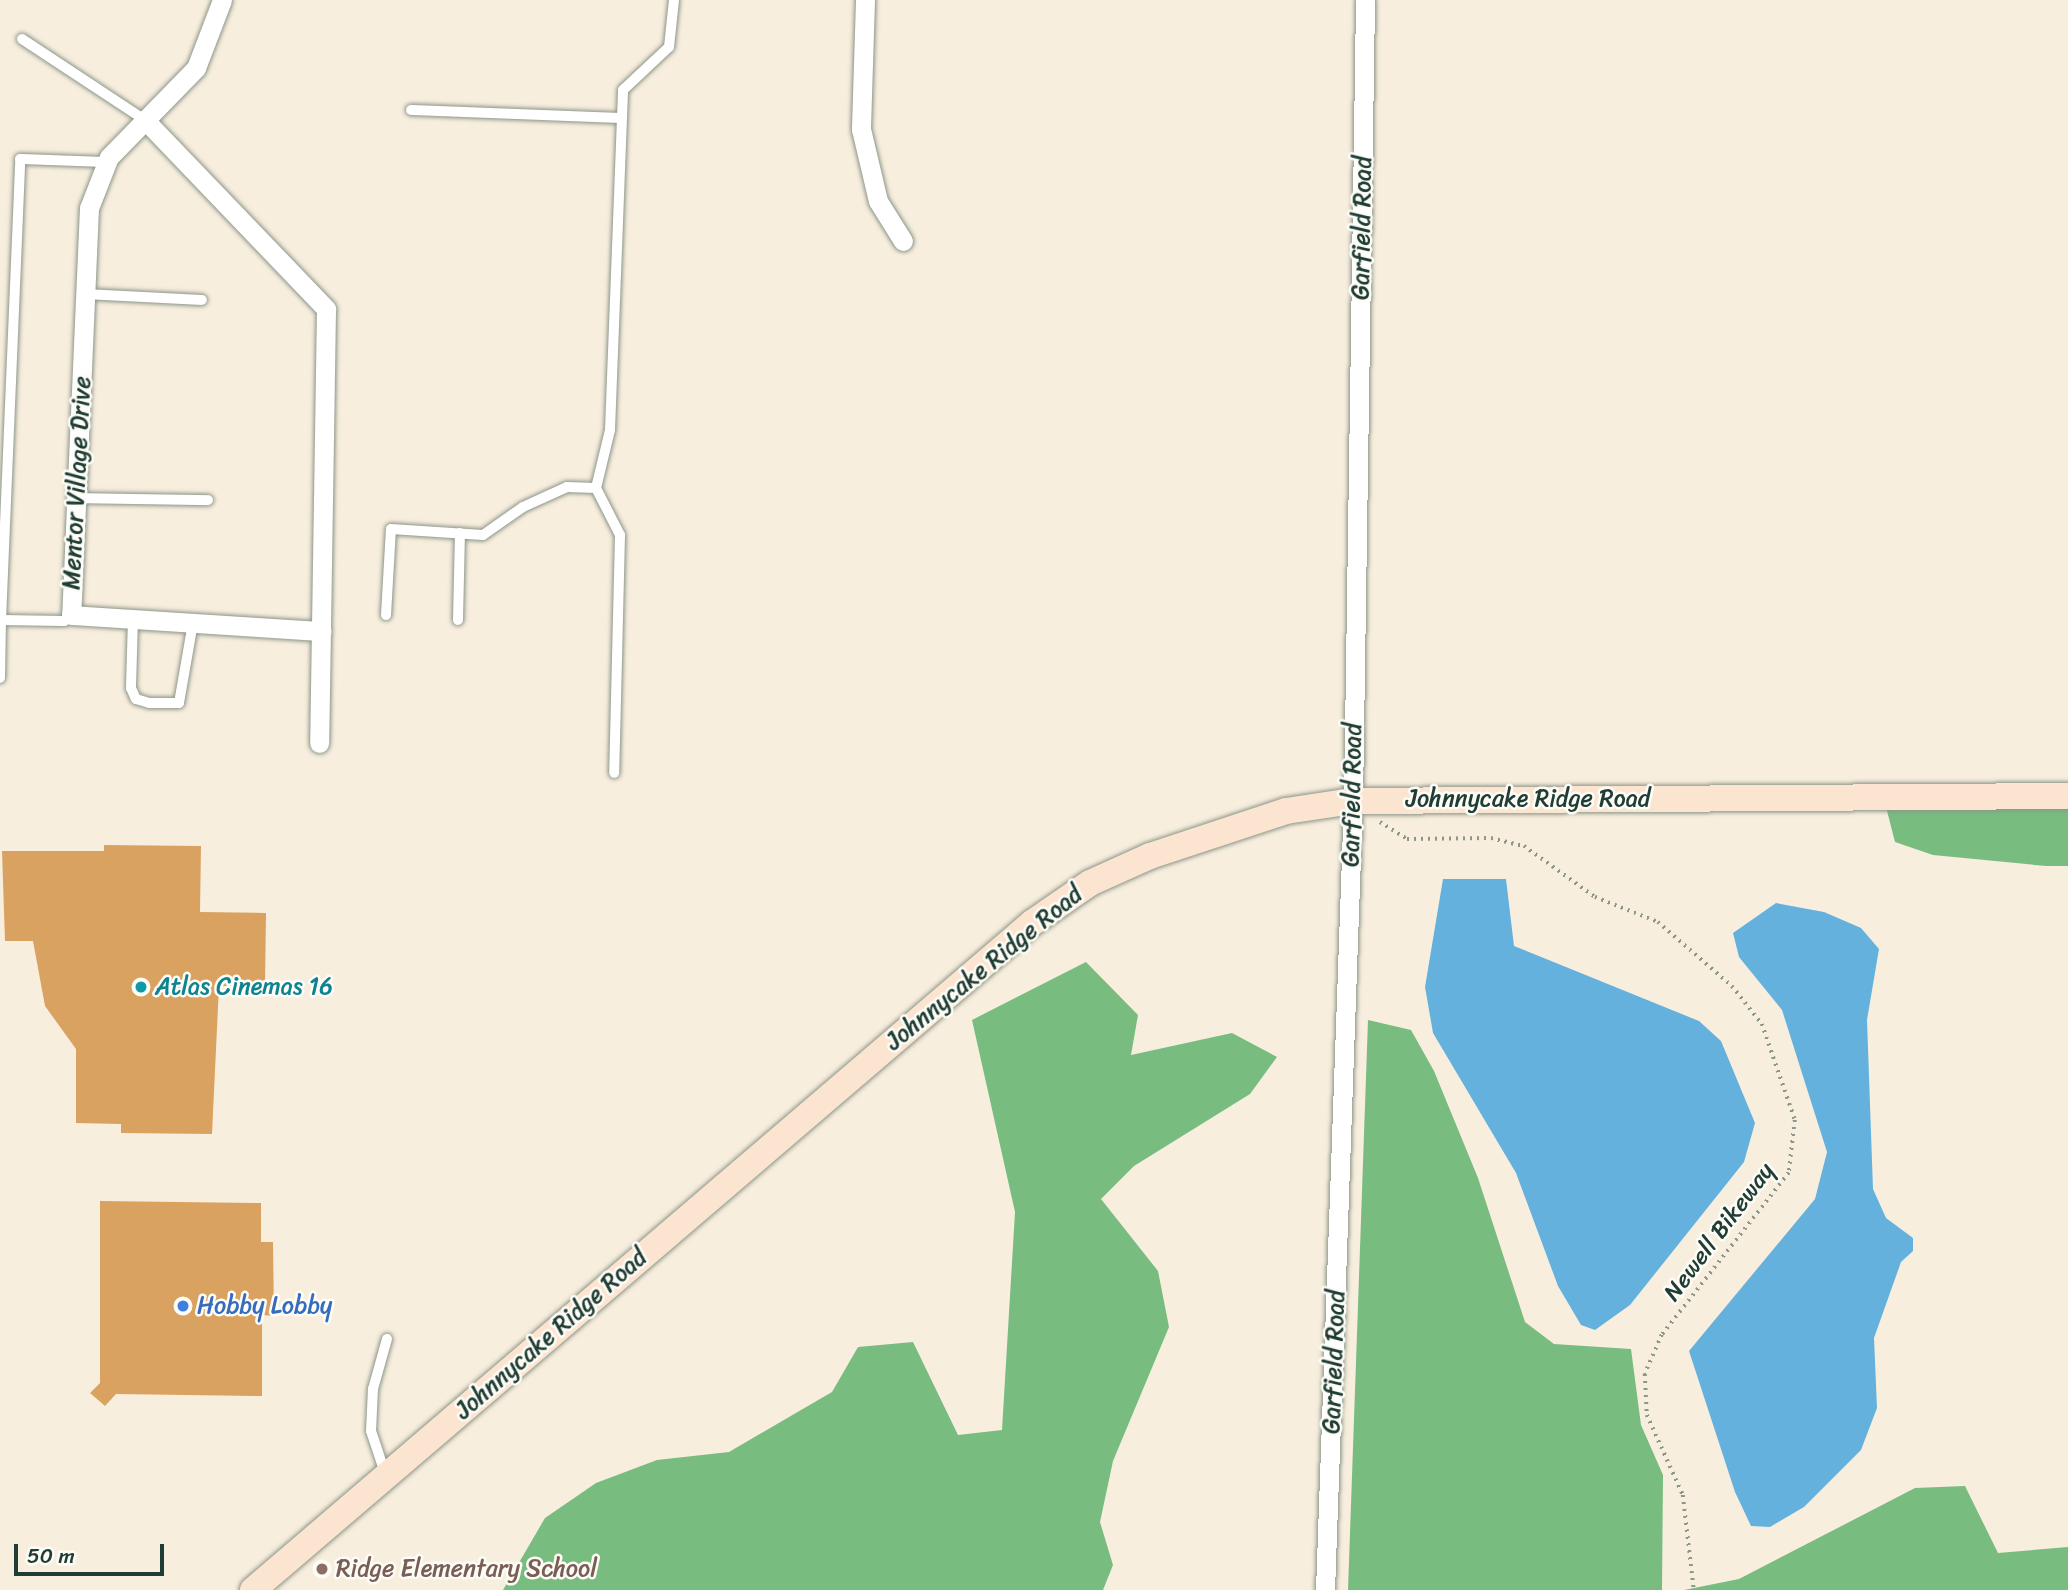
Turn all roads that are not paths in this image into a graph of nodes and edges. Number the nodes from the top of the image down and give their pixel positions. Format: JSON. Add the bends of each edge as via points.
{"nodes":[{"id":1,"x":222,"y":0,"type":"edge"},
{"id":2,"x":674,"y":0,"type":"edge"},
{"id":3,"x":865,"y":0,"type":"edge"},
{"id":4,"x":1365,"y":0,"type":"edge"},
{"id":5,"x":22,"y":39,"type":"dead end"},
{"id":6,"x":411,"y":110,"type":"dead end"},
{"id":7,"x":622,"y":118,"type":"junction"},
{"id":8,"x":145,"y":120,"type":"junction"},
{"id":9,"x":107,"y":163,"type":"junction"},
{"id":10,"x":903,"y":241,"type":"dead end"},
{"id":11,"x":85,"y":294,"type":"junction"},
{"id":12,"x":202,"y":300,"type":"dead end"},
{"id":13,"x":596,"y":488,"type":"junction"},
{"id":14,"x":76,"y":498,"type":"junction"},
{"id":15,"x":208,"y":500,"type":"dead end"},
{"id":16,"x":460,"y":533,"type":"junction"},
{"id":17,"x":71,"y":615,"type":"junction"},
{"id":18,"x":386,"y":615,"type":"dead end"},
{"id":19,"x":133,"y":619,"type":"junction"},
{"id":20,"x":1,"y":620,"type":"edge"},
{"id":21,"x":458,"y":620,"type":"dead end"},
{"id":22,"x":193,"y":623,"type":"junction"},
{"id":23,"x":321,"y":631,"type":"junction"},
{"id":24,"x":0,"y":678,"type":"edge"},
{"id":25,"x":319,"y":743,"type":"dead end"},
{"id":26,"x":614,"y":773,"type":"dead end"},
{"id":27,"x":2068,"y":796,"type":"edge"},
{"id":28,"x":1353,"y":801,"type":"junction"},
{"id":29,"x":387,"y":1339,"type":"dead end"},
{"id":30,"x":386,"y":1476,"type":"junction"},
{"id":31,"x":253,"y":1590,"type":"edge"},
{"id":32,"x":1325,"y":1590,"type":"edge"}],
"edges":[{"from":1,"to":8,"type":"street","name":"Mentor Village Drive","via":[[196,68]]},
{"from":2,"to":7,"type":"lane","via":[[669,47],[623,90]]},
{"from":3,"to":10,"type":"street","via":[[861,129],[878,201]]},
{"from":4,"to":28,"type":"street","name":"Garfield Road"},
{"from":5,"to":8,"type":"lane"},
{"from":6,"to":7,"type":"lane"},
{"from":7,"to":13,"type":"lane","via":[[610,430]]},
{"from":8,"to":9,"type":"street","name":"Mentor Village Drive"},
{"from":8,"to":23,"type":"street","via":[[326,309]]},
{"from":9,"to":11,"type":"street","name":"Mentor Village Drive","via":[[89,208]]},
{"from":9,"to":20,"type":"lane","via":[[20,159]]},
{"from":11,"to":12,"type":"lane"},
{"from":11,"to":14,"type":"street","name":"Mentor Village Drive"},
{"from":13,"to":16,"type":"lane","via":[[568,488],[523,507],[484,536]]},
{"from":13,"to":26,"type":"lane","via":[[620,536]]},
{"from":14,"to":15,"type":"lane"},
{"from":14,"to":17,"type":"street","name":"Mentor Village Drive"},
{"from":16,"to":18,"type":"lane","via":[[391,529]]},
{"from":16,"to":21,"type":"lane"},
{"from":17,"to":19,"type":"street","name":"Mentor Village Drive"},
{"from":17,"to":20,"type":"lane","via":[[64,621]]},
{"from":19,"to":22,"type":"street","name":"Mentor Village Drive"},
{"from":19,"to":22,"type":"lane","via":[[131,688],[136,699],[149,704],[179,704]]},
{"from":20,"to":24,"type":"lane"},
{"from":22,"to":23,"type":"street","name":"Mentor Village Drive"},
{"from":23,"to":25,"type":"street"},
{"from":27,"to":28,"type":"main road","name":"Johnnycake Ridge Road"},
{"from":28,"to":30,"type":"main road","name":"Johnnycake Ridge Road","via":[[1286,811],[1183,843],[1090,883],[1042,917]]},
{"from":28,"to":32,"type":"street","name":"Garfield Road"},
{"from":29,"to":30,"type":"lane","via":[[373,1389],[371,1431]]},
{"from":30,"to":31,"type":"main road","name":"Johnnycake Ridge Road"}]}
